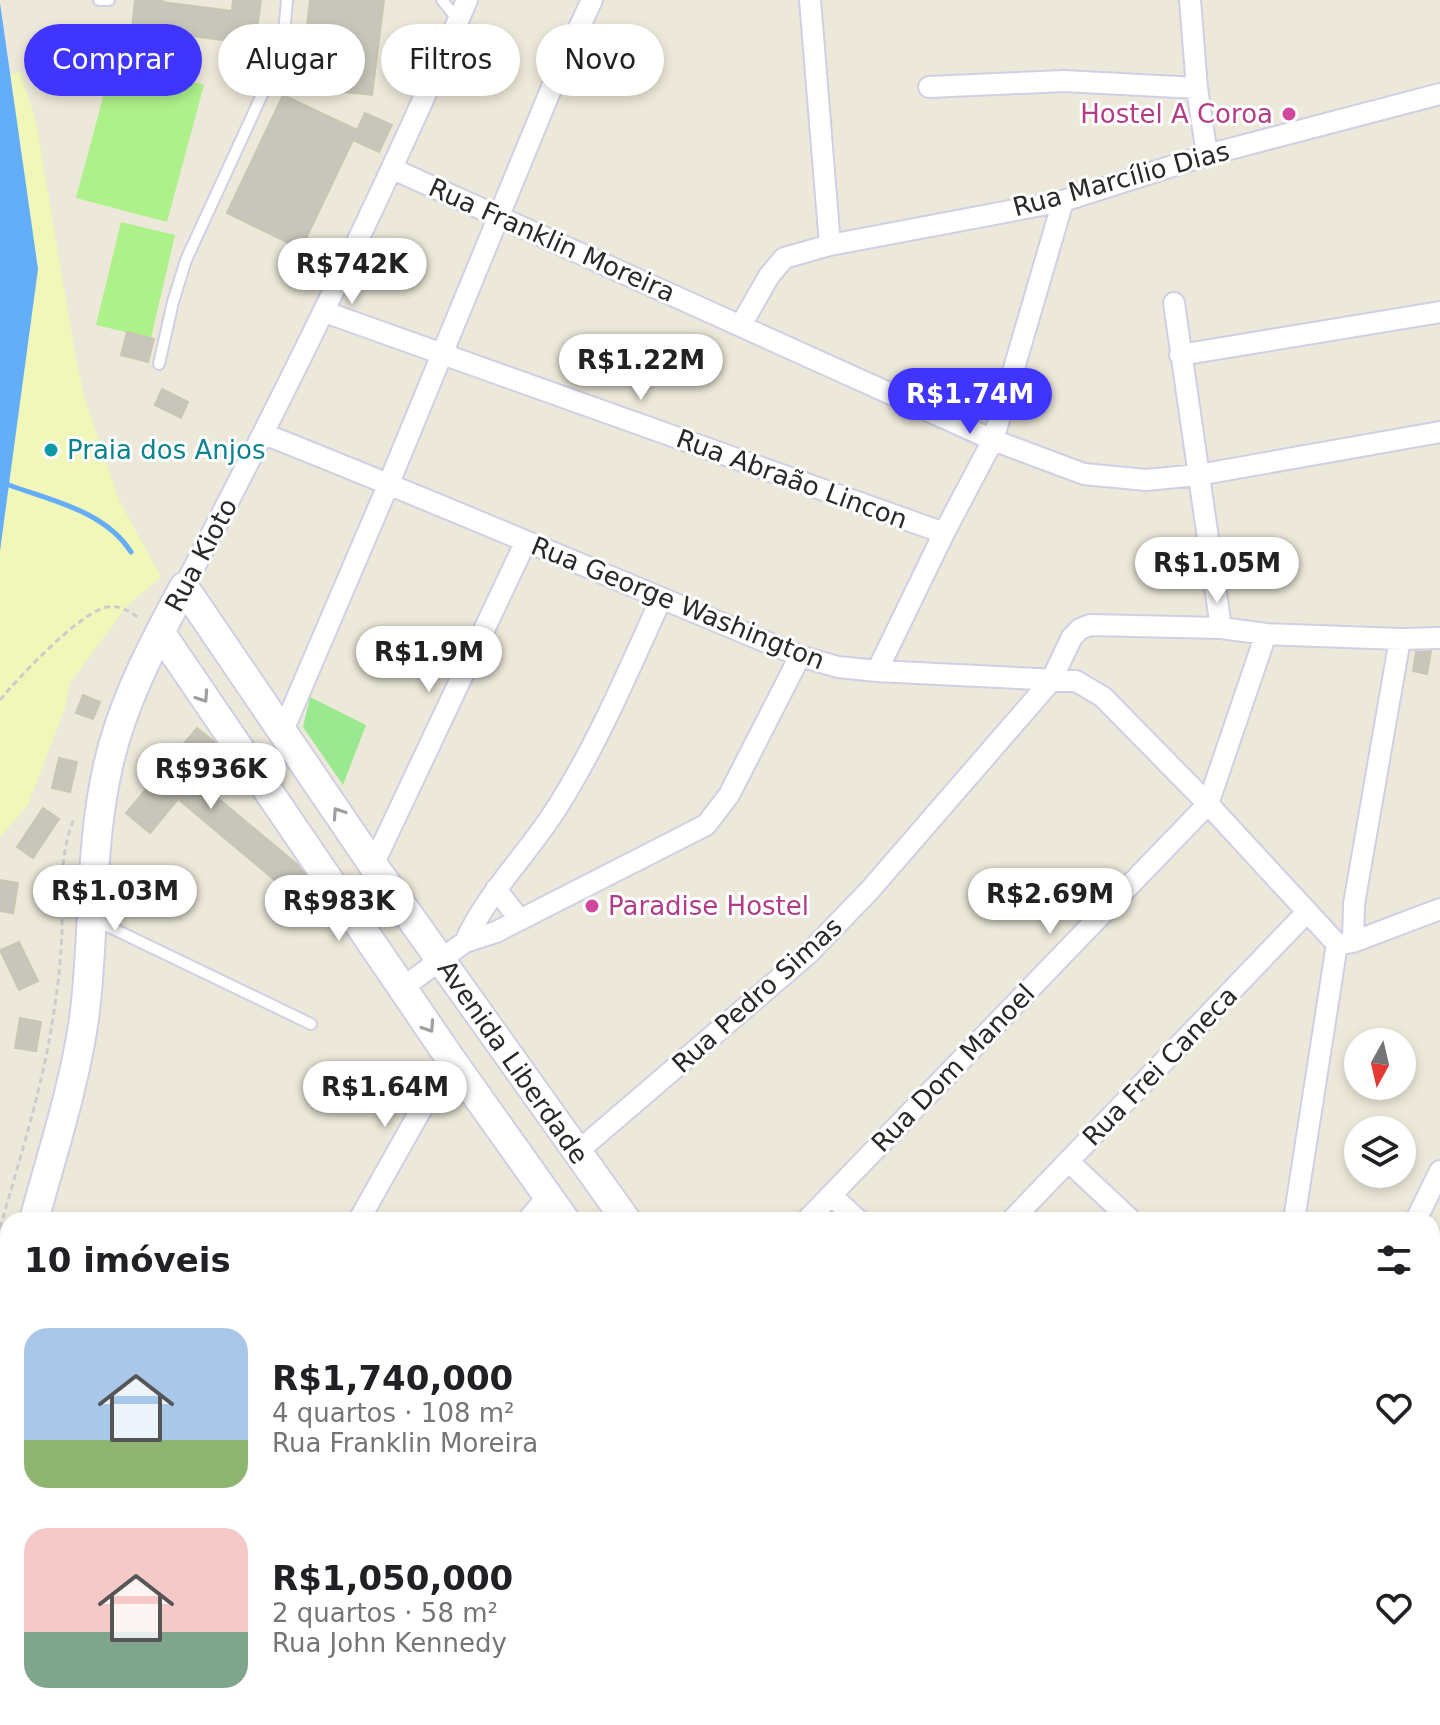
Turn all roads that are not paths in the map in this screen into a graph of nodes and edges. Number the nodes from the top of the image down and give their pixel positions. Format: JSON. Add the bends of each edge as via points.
{"nodes":[{"id":1,"x":99,"y":0,"type":"edge"},
{"id":2,"x":109,"y":0,"type":"edge"},
{"id":3,"x":287,"y":0,"type":"edge"},
{"id":4,"x":442,"y":0,"type":"edge"},
{"id":5,"x":467,"y":0,"type":"edge"},
{"id":6,"x":592,"y":0,"type":"edge"},
{"id":7,"x":810,"y":0,"type":"edge"},
{"id":8,"x":1190,"y":0,"type":"edge"},
{"id":9,"x":458,"y":21,"type":"junction"},
{"id":10,"x":929,"y":87,"type":"dead end"},
{"id":11,"x":1197,"y":88,"type":"junction"},
{"id":12,"x":1440,"y":94,"type":"edge"},
{"id":13,"x":1207,"y":155,"type":"junction"},
{"id":14,"x":393,"y":169,"type":"junction"},
{"id":15,"x":1063,"y":201,"type":"junction"},
{"id":16,"x":499,"y":215,"type":"junction"},
{"id":17,"x":830,"y":245,"type":"junction"},
{"id":18,"x":1174,"y":303,"type":"dead end"},
{"id":19,"x":325,"y":312,"type":"junction"},
{"id":20,"x":1440,"y":312,"type":"edge"},
{"id":21,"x":741,"y":325,"type":"junction"},
{"id":22,"x":442,"y":355,"type":"junction"},
{"id":23,"x":1180,"y":355,"type":"junction"},
{"id":24,"x":159,"y":364,"type":"dead end"},
{"id":25,"x":1440,"y":432,"type":"edge"},
{"id":26,"x":264,"y":434,"type":"junction"},
{"id":27,"x":993,"y":440,"type":"junction"},
{"id":28,"x":1198,"y":475,"type":"junction"},
{"id":29,"x":389,"y":483,"type":"junction"},
{"id":30,"x":944,"y":533,"type":"junction"},
{"id":31,"x":525,"y":543,"type":"junction"},
{"id":32,"x":184,"y":587,"type":"junction"},
{"id":33,"x":661,"y":599,"type":"junction"},
{"id":34,"x":1221,"y":628,"type":"junction"},
{"id":35,"x":160,"y":632,"type":"junction"},
{"id":36,"x":1266,"y":634,"type":"junction"},
{"id":37,"x":1440,"y":638,"type":"edge"},
{"id":38,"x":1400,"y":639,"type":"junction"},
{"id":39,"x":800,"y":656,"type":"junction"},
{"id":40,"x":877,"y":671,"type":"junction"},
{"id":41,"x":1051,"y":681,"type":"junction"},
{"id":42,"x":282,"y":733,"type":"junction"},
{"id":43,"x":1208,"y":804,"type":"junction"},
{"id":44,"x":373,"y":865,"type":"junction"},
{"id":45,"x":496,"y":889,"type":"junction"},
{"id":46,"x":1440,"y":909,"type":"edge"},
{"id":47,"x":1307,"y":912,"type":"junction"},
{"id":48,"x":90,"y":917,"type":"junction"},
{"id":49,"x":520,"y":920,"type":"junction"},
{"id":50,"x":465,"y":942,"type":"junction"},
{"id":51,"x":1345,"y":943,"type":"junction"},
{"id":52,"x":440,"y":959,"type":"junction"},
{"id":53,"x":402,"y":988,"type":"junction"},
{"id":54,"x":311,"y":1024,"type":"dead end"},
{"id":55,"x":450,"y":1058,"type":"junction"},
{"id":56,"x":577,"y":1152,"type":"junction"},
{"id":57,"x":1069,"y":1162,"type":"junction"},
{"id":58,"x":1440,"y":1171,"type":"edge"},
{"id":59,"x":831,"y":1195,"type":"junction"},
{"id":60,"x":548,"y":1196,"type":"junction"},
{"id":61,"x":36,"y":1212,"type":"edge"},
{"id":62,"x":363,"y":1212,"type":"edge"},
{"id":63,"x":535,"y":1212,"type":"edge"},
{"id":64,"x":559,"y":1212,"type":"edge"},
{"id":65,"x":620,"y":1212,"type":"edge"},
{"id":66,"x":815,"y":1212,"type":"edge"},
{"id":67,"x":849,"y":1212,"type":"edge"},
{"id":68,"x":1020,"y":1212,"type":"edge"},
{"id":69,"x":1122,"y":1212,"type":"edge"},
{"id":70,"x":1295,"y":1212,"type":"edge"},
{"id":71,"x":1420,"y":1212,"type":"edge"}],
"edges":[{"from":1,"to":2,"type":"lane"},
{"from":3,"to":24,"type":"lane","via":[[277,62],[186,260]]},
{"from":4,"to":9,"type":"lane"},
{"from":5,"to":9,"type":"street","name":"Rua Kioto"},
{"from":6,"to":16,"type":"street"},
{"from":7,"to":17,"type":"street"},
{"from":8,"to":11,"type":"street"},
{"from":9,"to":14,"type":"street","name":"Rua Kioto"},
{"from":10,"to":11,"type":"street","via":[[1064,81]]},
{"from":11,"to":13,"type":"street"},
{"from":12,"to":13,"type":"street","name":"Rua Marcílio Dias"},
{"from":13,"to":15,"type":"street","name":"Rua Marcílio Dias"},
{"from":14,"to":16,"type":"street","name":"Rua Franklin Moreira"},
{"from":14,"to":19,"type":"street","name":"Rua Kioto"},
{"from":15,"to":17,"type":"street","name":"Rua Marcílio Dias"},
{"from":15,"to":27,"type":"street"},
{"from":16,"to":21,"type":"street","name":"Rua Franklin Moreira"},
{"from":16,"to":22,"type":"street"},
{"from":17,"to":21,"type":"street","name":"Rua Marcílio Dias","via":[[784,258]]},
{"from":18,"to":23,"type":"street"},
{"from":19,"to":22,"type":"street","name":"Rua Abraão Lincon"},
{"from":19,"to":26,"type":"street","name":"Rua Kioto"},
{"from":20,"to":23,"type":"street"},
{"from":21,"to":27,"type":"street","name":"Rua Franklin Moreira"},
{"from":22,"to":29,"type":"street"},
{"from":22,"to":30,"type":"street","name":"Rua Abraão Lincon"},
{"from":23,"to":28,"type":"street"},
{"from":25,"to":28,"type":"street","name":"Rua Franklin Moreira"},
{"from":26,"to":29,"type":"street","name":"Rua George Washington"},
{"from":26,"to":32,"type":"street","name":"Rua Kioto"},
{"from":27,"to":28,"type":"street","name":"Rua Franklin Moreira","via":[[1084,474],[1146,480]]},
{"from":27,"to":30,"type":"street"},
{"from":28,"to":34,"type":"street"},
{"from":29,"to":31,"type":"street","name":"Rua George Washington"},
{"from":29,"to":42,"type":"street"},
{"from":30,"to":40,"type":"street"},
{"from":31,"to":33,"type":"street","name":"Rua George Washington"},
{"from":31,"to":44,"type":"street"},
{"from":32,"to":35,"type":"main road","name":"Rua Kioto"},
{"from":32,"to":42,"type":"main road","name":"Avenida Liberdade"},
{"from":33,"to":39,"type":"street","name":"Rua George Washington"},
{"from":33,"to":45,"type":"street","via":[[602,727],[557,808]]},
{"from":34,"to":36,"type":"street","name":"Rua Pedro Simas"},
{"from":34,"to":41,"type":"street","name":"Rua Pedro Simas","via":[[1090,625],[1072,637]]},
{"from":35,"to":48,"type":"main road","name":"Rua Kioto","via":[[107,771]]},
{"from":35,"to":53,"type":"main road","name":"Avenida Liberdade","one_way":true},
{"from":36,"to":38,"type":"street","name":"Rua Pedro Simas"},
{"from":36,"to":43,"type":"street","name":"Rua Dom Manoel"},
{"from":37,"to":38,"type":"street","name":"Rua Pedro Simas"},
{"from":38,"to":51,"type":"street"},
{"from":39,"to":40,"type":"street","name":"Rua George Washington"},
{"from":39,"to":49,"type":"street","via":[[729,795],[706,825]]},
{"from":40,"to":41,"type":"street","name":"Rua George Washington"},
{"from":41,"to":43,"type":"street","name":"Rua George Washington","via":[[1076,681],[1103,697]]},
{"from":41,"to":56,"type":"street","name":"Rua Pedro Simas","via":[[808,954]]},
{"from":44,"to":42,"type":"main road","name":"Avenida Liberdade","one_way":true},
{"from":43,"to":47,"type":"street","name":"Rua George Washington"},
{"from":43,"to":59,"type":"street","name":"Rua Dom Manoel"},
{"from":44,"to":52,"type":"main road","name":"Avenida Liberdade"},
{"from":45,"to":49,"type":"street"},
{"from":45,"to":50,"type":"street"},
{"from":46,"to":51,"type":"street"},
{"from":47,"to":51,"type":"street","name":"Rua George Washington"},
{"from":47,"to":57,"type":"street","name":"Rua Frei Caneca"},
{"from":48,"to":54,"type":"lane"},
{"from":48,"to":61,"type":"main road","name":"Rua Kioto","via":[[80,1043]]},
{"from":49,"to":50,"type":"street"},
{"from":50,"to":52,"type":"street"},
{"from":51,"to":70,"type":"street"},
{"from":52,"to":53,"type":"street"},
{"from":52,"to":56,"type":"main road","name":"Avenida Liberdade"},
{"from":53,"to":55,"type":"main road","name":"Avenida Liberdade","one_way":true},
{"from":55,"to":60,"type":"main road","name":"Avenida Liberdade"},
{"from":55,"to":62,"type":"street"},
{"from":56,"to":65,"type":"main road","name":"Avenida Liberdade"},
{"from":57,"to":68,"type":"street","name":"Rua Frei Caneca"},
{"from":57,"to":69,"type":"street"},
{"from":58,"to":71,"type":"street"},
{"from":59,"to":66,"type":"street","name":"Rua Dom Manoel"},
{"from":59,"to":67,"type":"street"},
{"from":60,"to":63,"type":"street"},
{"from":60,"to":64,"type":"main road","name":"Avenida Liberdade"}]}
